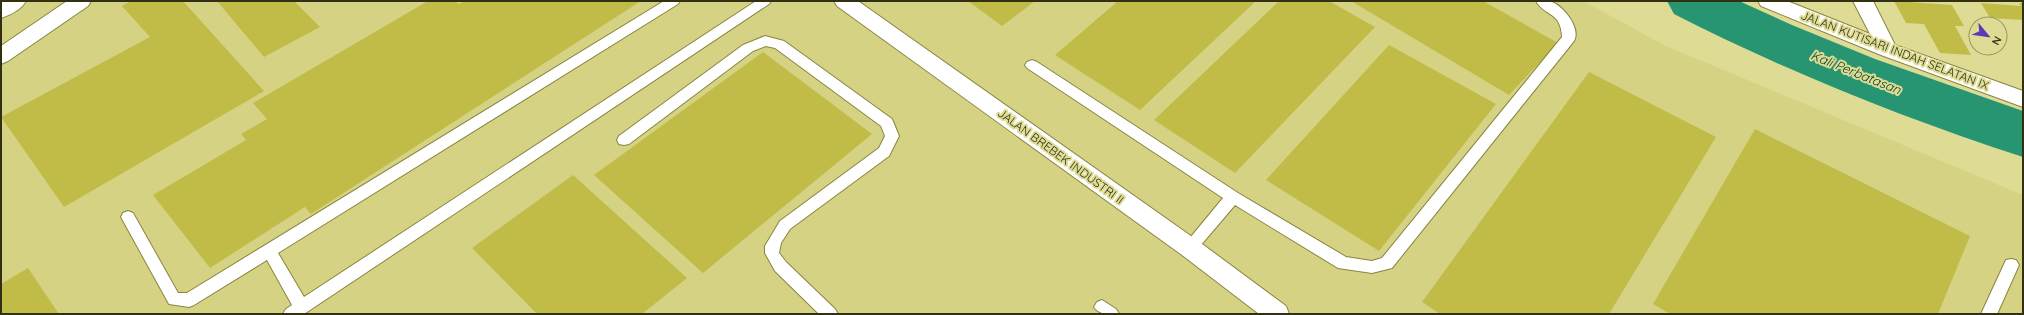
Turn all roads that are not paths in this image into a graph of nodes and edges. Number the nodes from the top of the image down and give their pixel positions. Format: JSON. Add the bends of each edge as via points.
{"nodes":[{"id":1,"x":16,"y":1,"type":"edge"},
{"id":2,"x":81,"y":1,"type":"edge"},
{"id":3,"x":674,"y":1,"type":"edge"},
{"id":4,"x":765,"y":1,"type":"edge"},
{"id":5,"x":844,"y":1,"type":"edge"},
{"id":6,"x":1542,"y":1,"type":"edge"},
{"id":7,"x":1768,"y":1,"type":"edge"},
{"id":8,"x":1863,"y":1,"type":"edge"},
{"id":9,"x":1,"y":11,"type":"edge"},
{"id":10,"x":1888,"y":50,"type":"junction"},
{"id":11,"x":1,"y":56,"type":"edge"},
{"id":12,"x":1032,"y":65,"type":"dead end"},
{"id":13,"x":2023,"y":99,"type":"edge"},
{"id":14,"x":624,"y":140,"type":"dead end"},
{"id":15,"x":1233,"y":197,"type":"junction"},
{"id":16,"x":128,"y":217,"type":"dead end"},
{"id":17,"x":1190,"y":248,"type":"junction"},
{"id":18,"x":269,"y":251,"type":"junction"},
{"id":19,"x":2011,"y":265,"type":"dead end"},
{"id":20,"x":297,"y":310,"type":"edge"},
{"id":21,"x":830,"y":314,"type":"edge"},
{"id":22,"x":1277,"y":314,"type":"edge"},
{"id":23,"x":1989,"y":314,"type":"edge"}],
"edges":[{"from":1,"to":9,"type":"main road"},
{"from":2,"to":11,"type":"main road"},
{"from":3,"to":18,"type":"lane"},
{"from":4,"to":20,"type":"lane"},
{"from":5,"to":17,"type":"main road","name":"JALAN BREBEK INDUSTRI II"},
{"from":6,"to":15,"type":"lane","via":[[1558,12],[1569,26],[1569,38],[1388,263],[1372,267],[1343,263]]},
{"from":7,"to":10,"type":"main road","name":"JALAN KUTISARI INDAH SELATAN IX"},
{"from":8,"to":10,"type":"main road"},
{"from":10,"to":13,"type":"main road","name":"JALAN KUTISARI INDAH SELATAN IX"},
{"from":12,"to":15,"type":"lane"},
{"from":14,"to":21,"type":"lane","via":[[748,48],[765,42],[778,44],[887,123],[892,136],[884,152],[786,225],[774,242],[772,254],[780,266]]},
{"from":15,"to":17,"type":"lane"},
{"from":16,"to":18,"type":"lane","via":[[174,299],[189,300]]},
{"from":17,"to":22,"type":"main road","name":"JALAN BREBEK INDUSTRI II"},
{"from":18,"to":20,"type":"lane"},
{"from":19,"to":23,"type":"lane"}]}
